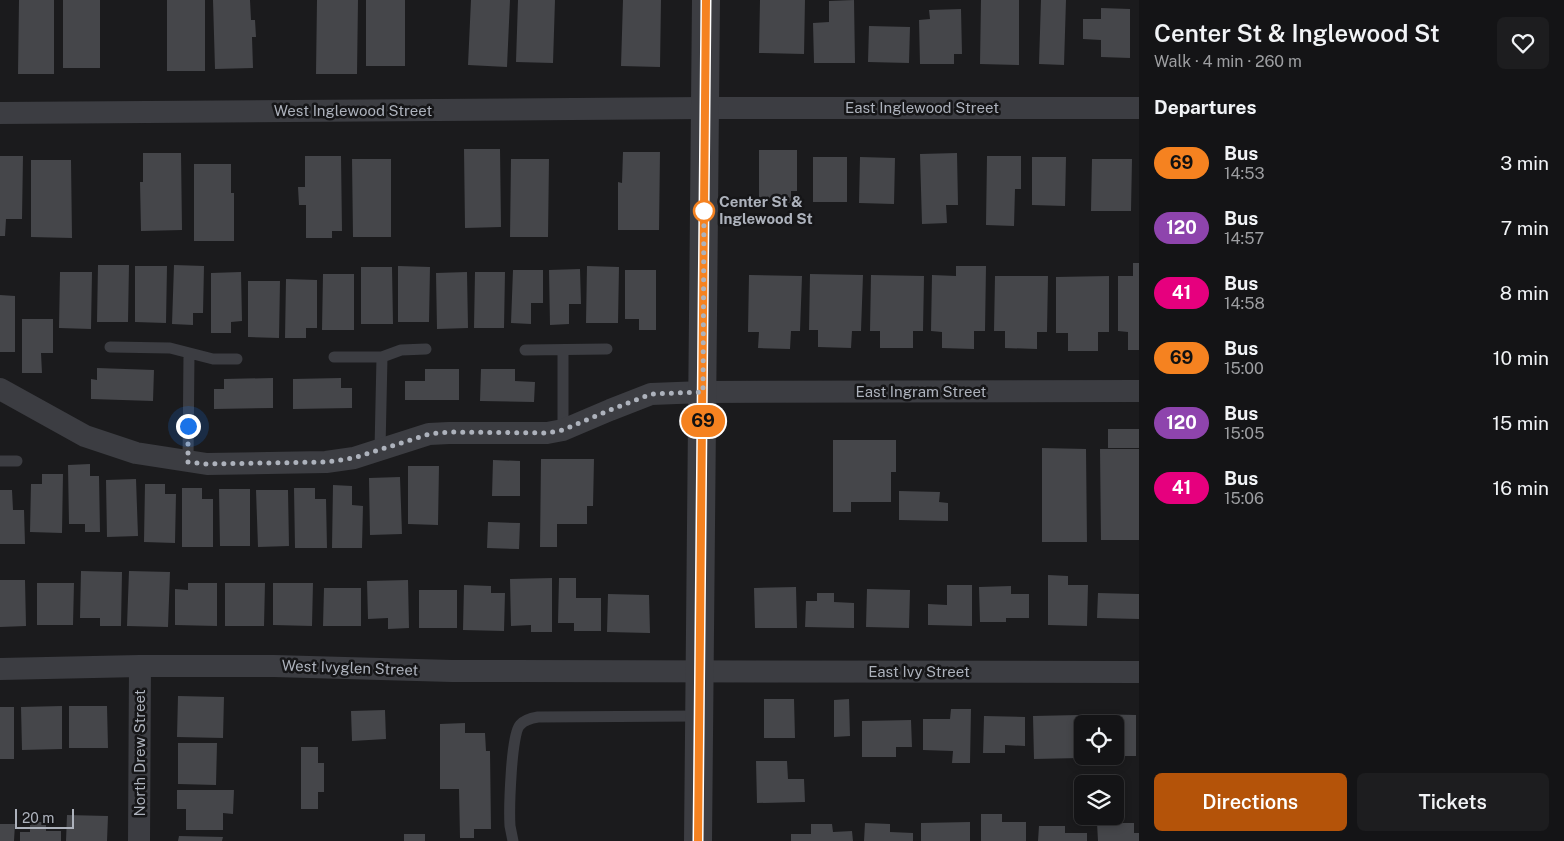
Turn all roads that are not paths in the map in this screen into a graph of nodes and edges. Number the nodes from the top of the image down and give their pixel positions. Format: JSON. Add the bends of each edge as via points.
{"nodes":[{"id":1,"x":706,"y":0,"type":"edge"},
{"id":2,"x":705,"y":108,"type":"junction"},
{"id":3,"x":1139,"y":108,"type":"edge"},
{"id":4,"x":0,"y":113,"type":"edge"},
{"id":5,"x":110,"y":347,"type":"dead end"},
{"id":6,"x":426,"y":349,"type":"dead end"},
{"id":7,"x":607,"y":349,"type":"dead end"},
{"id":8,"x":525,"y":350,"type":"dead end"},
{"id":9,"x":563,"y":350,"type":"junction"},
{"id":10,"x":189,"y":353,"type":"junction"},
{"id":11,"x":382,"y":356,"type":"junction"},
{"id":12,"x":334,"y":357,"type":"dead end"},
{"id":13,"x":237,"y":360,"type":"dead end"},
{"id":14,"x":0,"y":389,"type":"edge"},
{"id":15,"x":1139,"y":391,"type":"edge"},
{"id":16,"x":703,"y":392,"type":"junction"},
{"id":17,"x":563,"y":430,"type":"junction"},
{"id":18,"x":380,"y":450,"type":"junction"},
{"id":19,"x":0,"y":460,"type":"edge"},
{"id":20,"x":17,"y":461,"type":"dead end"},
{"id":21,"x":188,"y":462,"type":"junction"},
{"id":22,"x":140,"y":666,"type":"junction"},
{"id":23,"x":0,"y":669,"type":"edge"},
{"id":24,"x":700,"y":672,"type":"junction"},
{"id":25,"x":1139,"y":672,"type":"edge"},
{"id":26,"x":699,"y":716,"type":"junction"},
{"id":27,"x":139,"y":841,"type":"edge"},
{"id":28,"x":513,"y":841,"type":"edge"},
{"id":29,"x":698,"y":841,"type":"edge"}],
"edges":[{"from":1,"to":2,"type":"street"},
{"from":2,"to":3,"type":"street","name":"East Inglewood Street"},
{"from":2,"to":4,"type":"street","name":"West Inglewood Street"},
{"from":2,"to":16,"type":"street"},
{"from":5,"to":10,"type":"lane","via":[[170,348]]},
{"from":6,"to":11,"type":"lane","via":[[401,350]]},
{"from":7,"to":9,"type":"lane"},
{"from":8,"to":9,"type":"lane"},
{"from":9,"to":17,"type":"lane"},
{"from":10,"to":13,"type":"lane"},
{"from":10,"to":21,"type":"lane"},
{"from":11,"to":12,"type":"lane"},
{"from":11,"to":18,"type":"lane"},
{"from":14,"to":21,"type":"street","name":"East Ingram Street","via":[[85,436],[136,453]]},
{"from":15,"to":16,"type":"street","name":"East Ingram Street"},
{"from":16,"to":17,"type":"street","name":"East Ingram Street","via":[[651,394]]},
{"from":16,"to":24,"type":"street"},
{"from":17,"to":18,"type":"street","name":"East Ingram Street","via":[[547,433],[429,434]]},
{"from":18,"to":21,"type":"street","name":"East Ingram Street","via":[[326,462]]},
{"from":19,"to":20,"type":"lane"},
{"from":22,"to":23,"type":"street","name":"West Ivyglen Street"},
{"from":22,"to":24,"type":"street","name":"West Ivyglen Street"},
{"from":22,"to":27,"type":"street","name":"North Drew Street"},
{"from":24,"to":25,"type":"street","name":"East Ivy Street"},
{"from":24,"to":26,"type":"street"},
{"from":26,"to":28,"type":"lane","via":[[538,717],[520,724],[516,732],[512,775],[510,825]]},
{"from":26,"to":29,"type":"street"}]}
